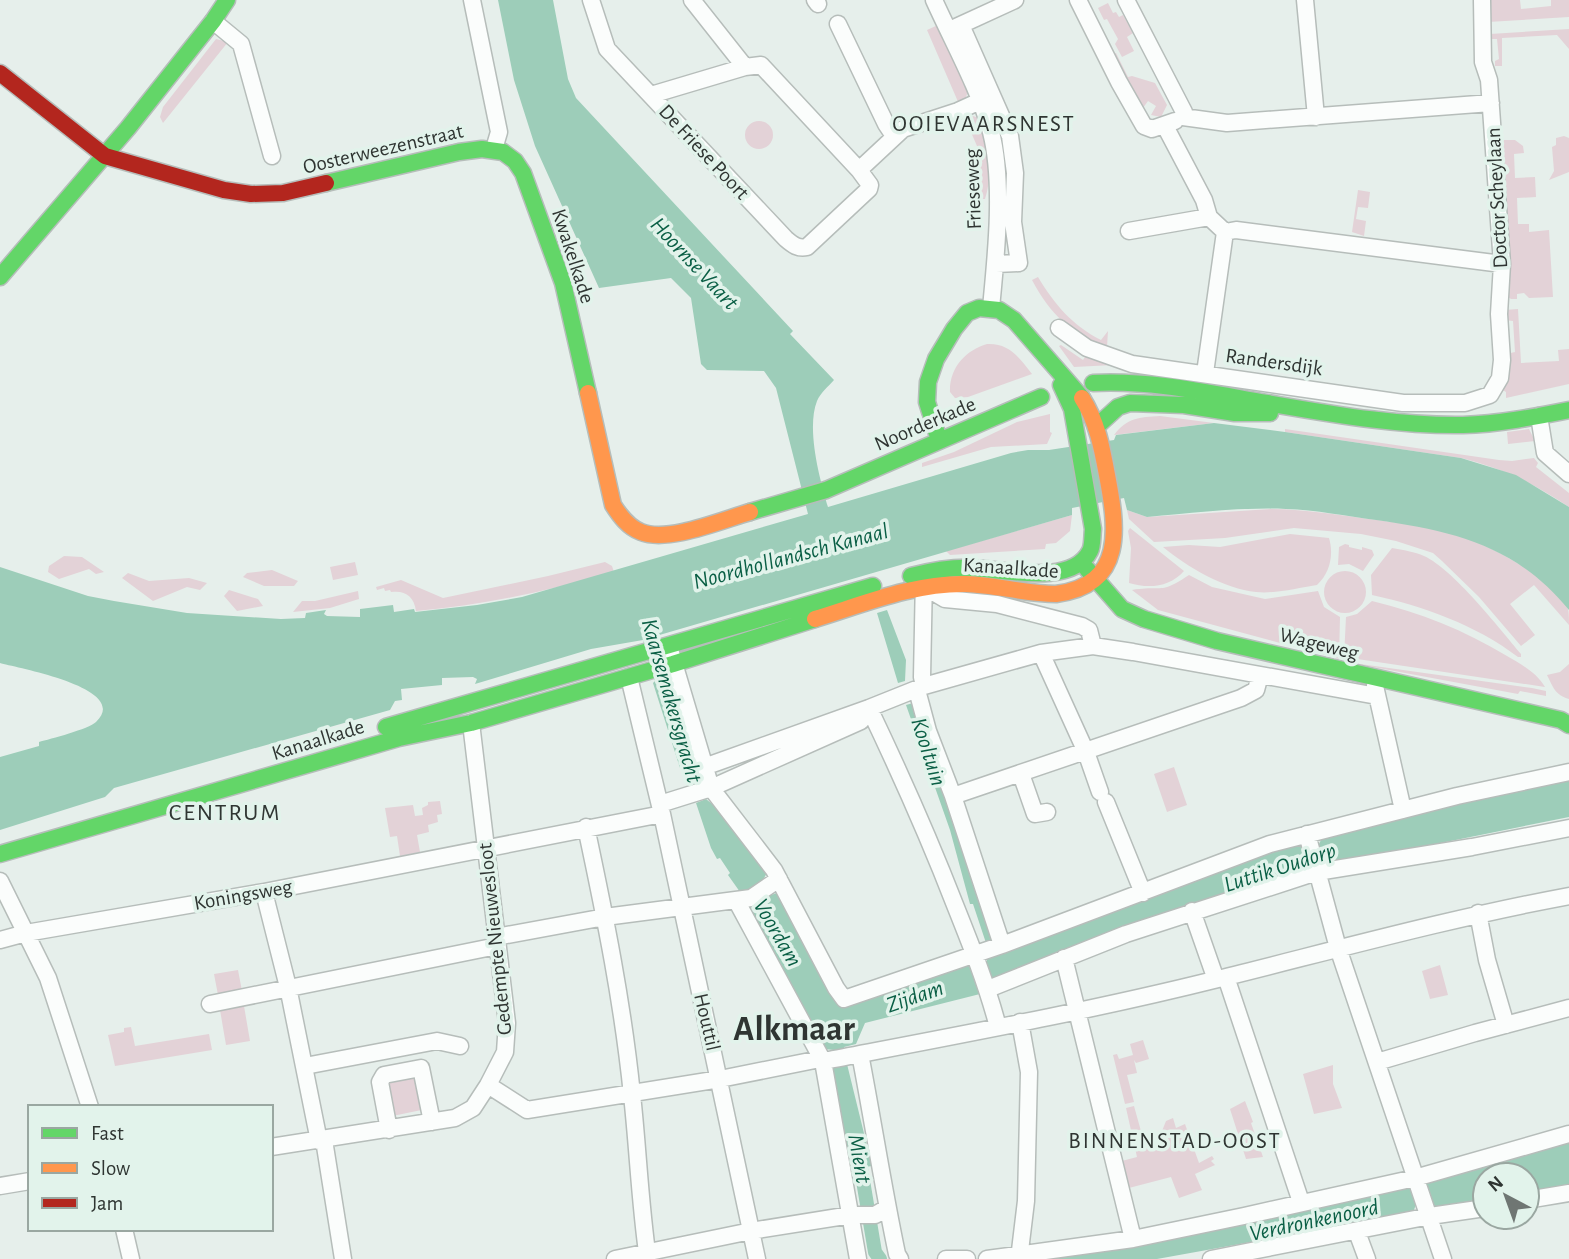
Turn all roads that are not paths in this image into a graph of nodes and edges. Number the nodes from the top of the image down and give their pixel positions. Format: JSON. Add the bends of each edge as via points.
{"nodes":[{"id":1,"x":227,"y":0,"type":"edge"},
{"id":2,"x":472,"y":0,"type":"edge"},
{"id":3,"x":591,"y":0,"type":"edge"},
{"id":4,"x":692,"y":0,"type":"edge"},
{"id":5,"x":934,"y":0,"type":"edge"},
{"id":6,"x":1015,"y":0,"type":"edge"},
{"id":7,"x":1078,"y":0,"type":"edge"},
{"id":8,"x":1126,"y":0,"type":"edge"},
{"id":9,"x":1305,"y":0,"type":"edge"},
{"id":10,"x":1482,"y":0,"type":"edge"},
{"id":11,"x":213,"y":21,"type":"junction"},
{"id":12,"x":838,"y":24,"type":"dead end"},
{"id":13,"x":954,"y":28,"type":"junction"},
{"id":14,"x":744,"y":67,"type":"junction"},
{"id":15,"x":0,"y":73,"type":"edge"},
{"id":16,"x":650,"y":95,"type":"junction"},
{"id":17,"x":980,"y":101,"type":"junction"},
{"id":18,"x":1491,"y":103,"type":"junction"},
{"id":19,"x":1183,"y":117,"type":"junction"},
{"id":20,"x":1316,"y":117,"type":"junction"},
{"id":21,"x":1166,"y":126,"type":"junction"},
{"id":22,"x":894,"y":136,"type":"junction"},
{"id":23,"x":494,"y":149,"type":"junction"},
{"id":24,"x":105,"y":156,"type":"junction"},
{"id":25,"x":272,"y":156,"type":"dead end"},
{"id":26,"x":859,"y":170,"type":"junction"},
{"id":27,"x":1209,"y":217,"type":"junction"},
{"id":28,"x":1129,"y":231,"type":"dead end"},
{"id":29,"x":1225,"y":232,"type":"junction"},
{"id":30,"x":996,"y":264,"type":"junction"},
{"id":31,"x":1502,"y":264,"type":"junction"},
{"id":32,"x":0,"y":277,"type":"edge"},
{"id":33,"x":991,"y":308,"type":"junction"},
{"id":34,"x":1059,"y":328,"type":"dead end"},
{"id":35,"x":1042,"y":353,"type":"junction"},
{"id":36,"x":1205,"y":373,"type":"junction"},
{"id":37,"x":1093,"y":383,"type":"dead end"},
{"id":38,"x":1490,"y":395,"type":"joint"},
{"id":39,"x":1041,"y":397,"type":"dead end"},
{"id":40,"x":1289,"y":406,"type":"junction"},
{"id":41,"x":1569,"y":410,"type":"edge"},
{"id":42,"x":1539,"y":416,"type":"junction"},
{"id":43,"x":1098,"y":434,"type":"junction"},
{"id":44,"x":939,"y":440,"type":"junction"},
{"id":45,"x":1569,"y":474,"type":"edge"},
{"id":46,"x":800,"y":498,"type":"joint"},
{"id":47,"x":1081,"y":563,"type":"junction"},
{"id":48,"x":924,"y":579,"type":"junction"},
{"id":49,"x":1095,"y":580,"type":"junction"},
{"id":50,"x":875,"y":592,"type":"junction"},
{"id":51,"x":666,"y":645,"type":"junction"},
{"id":52,"x":1093,"y":646,"type":"junction"},
{"id":53,"x":1041,"y":653,"type":"junction"},
{"id":54,"x":671,"y":664,"type":"junction"},
{"id":55,"x":1260,"y":675,"type":"junction"},
{"id":56,"x":629,"y":677,"type":"junction"},
{"id":57,"x":1374,"y":679,"type":"junction"},
{"id":58,"x":914,"y":691,"type":"junction"},
{"id":59,"x":1377,"y":696,"type":"junction"},
{"id":60,"x":871,"y":712,"type":"junction"},
{"id":61,"x":471,"y":723,"type":"junction"},
{"id":62,"x":1569,"y":724,"type":"edge"},
{"id":63,"x":1086,"y":752,"type":"junction"},
{"id":64,"x":704,"y":767,"type":"junction"},
{"id":65,"x":1569,"y":772,"type":"edge"},
{"id":66,"x":1021,"y":774,"type":"junction"},
{"id":67,"x":702,"y":791,"type":"junction"},
{"id":68,"x":953,"y":796,"type":"junction"},
{"id":69,"x":661,"y":809,"type":"junction"},
{"id":70,"x":1403,"y":810,"type":"junction"},
{"id":71,"x":1047,"y":812,"type":"dead end"},
{"id":72,"x":586,"y":827,"type":"junction"},
{"id":73,"x":1569,"y":828,"type":"edge"},
{"id":74,"x":0,"y":847,"type":"edge"},
{"id":75,"x":486,"y":848,"type":"junction"},
{"id":76,"x":0,"y":854,"type":"edge"},
{"id":77,"x":1312,"y":854,"type":"junction"},
{"id":78,"x":0,"y":881,"type":"edge"},
{"id":79,"x":772,"y":884,"type":"junction"},
{"id":80,"x":264,"y":892,"type":"junction"},
{"id":81,"x":1143,"y":893,"type":"junction"},
{"id":82,"x":1569,"y":896,"type":"edge"},
{"id":83,"x":743,"y":899,"type":"junction"},
{"id":84,"x":681,"y":906,"type":"junction"},
{"id":85,"x":1192,"y":911,"type":"junction"},
{"id":86,"x":1478,"y":914,"type":"junction"},
{"id":87,"x":605,"y":917,"type":"junction"},
{"id":88,"x":26,"y":933,"type":"junction"},
{"id":89,"x":0,"y":940,"type":"edge"},
{"id":90,"x":497,"y":941,"type":"junction"},
{"id":91,"x":1338,"y":948,"type":"junction"},
{"id":92,"x":988,"y":952,"type":"junction"},
{"id":93,"x":1064,"y":958,"type":"junction"},
{"id":94,"x":1222,"y":978,"type":"junction"},
{"id":95,"x":987,"y":985,"type":"junction"},
{"id":96,"x":288,"y":986,"type":"junction"},
{"id":97,"x":210,"y":1004,"type":"dead end"},
{"id":98,"x":1569,"y":1008,"type":"edge"},
{"id":99,"x":1078,"y":1011,"type":"junction"},
{"id":100,"x":1020,"y":1022,"type":"junction"},
{"id":101,"x":1506,"y":1025,"type":"junction"},
{"id":102,"x":998,"y":1027,"type":"junction"},
{"id":103,"x":460,"y":1046,"type":"dead end"},
{"id":104,"x":855,"y":1055,"type":"junction"},
{"id":105,"x":826,"y":1060,"type":"junction"},
{"id":106,"x":1377,"y":1062,"type":"junction"},
{"id":107,"x":305,"y":1066,"type":"junction"},
{"id":108,"x":720,"y":1079,"type":"junction"},
{"id":109,"x":488,"y":1085,"type":"junction"},
{"id":110,"x":632,"y":1093,"type":"junction"},
{"id":111,"x":89,"y":1105,"type":"edge"},
{"id":112,"x":432,"y":1122,"type":"junction"},
{"id":113,"x":389,"y":1130,"type":"junction"},
{"id":114,"x":1569,"y":1134,"type":"edge"},
{"id":115,"x":322,"y":1140,"type":"junction"},
{"id":116,"x":273,"y":1147,"type":"edge"},
{"id":117,"x":28,"y":1181,"type":"edge"},
{"id":118,"x":1416,"y":1182,"type":"junction"},
{"id":119,"x":0,"y":1186,"type":"edge"},
{"id":120,"x":1569,"y":1193,"type":"edge"},
{"id":121,"x":1541,"y":1198,"type":"edge"},
{"id":122,"x":1301,"y":1202,"type":"junction"},
{"id":123,"x":887,"y":1208,"type":"junction"},
{"id":124,"x":1471,"y":1208,"type":"edge"},
{"id":125,"x":1427,"y":1210,"type":"junction"},
{"id":126,"x":851,"y":1215,"type":"junction"},
{"id":127,"x":124,"y":1231,"type":"edge"},
{"id":128,"x":751,"y":1231,"type":"junction"},
{"id":129,"x":1357,"y":1232,"type":"junction"},
{"id":130,"x":1133,"y":1240,"type":"junction"},
{"id":131,"x":648,"y":1256,"type":"edge"},
{"id":132,"x":1020,"y":1257,"type":"edge"},
{"id":133,"x":965,"y":1258,"type":"edge"},
{"id":134,"x":131,"y":1259,"type":"edge"},
{"id":135,"x":342,"y":1259,"type":"edge"},
{"id":136,"x":615,"y":1259,"type":"edge"},
{"id":137,"x":757,"y":1259,"type":"edge"},
{"id":138,"x":858,"y":1259,"type":"edge"},
{"id":139,"x":900,"y":1259,"type":"edge"},
{"id":140,"x":946,"y":1259,"type":"edge"},
{"id":141,"x":987,"y":1259,"type":"edge"},
{"id":142,"x":1211,"y":1259,"type":"edge"},
{"id":143,"x":1367,"y":1259,"type":"edge"},
{"id":144,"x":1443,"y":1259,"type":"edge"}],
"edges":[{"from":1,"to":11,"type":"street"},
{"from":2,"to":23,"type":"street","via":[[499,132]]},
{"from":3,"to":16,"type":"street","via":[[607,48]]},
{"from":4,"to":14,"type":"street"},
{"from":5,"to":13,"type":"street","name":"Frieseweg"},
{"from":6,"to":13,"type":"street"},
{"from":7,"to":21,"type":"street","via":[[1144,126]]},
{"from":8,"to":19,"type":"street"},
{"from":9,"to":20,"type":"street"},
{"from":10,"to":18,"type":"street","name":"Doctor Scheylaan","via":[[1483,62]]},
{"from":11,"to":24,"type":"street"},
{"from":11,"to":25,"type":"street","via":[[242,44]]},
{"from":12,"to":22,"type":"street"},
{"from":13,"to":17,"type":"street","name":"Frieseweg"},
{"from":13,"to":30,"type":"street","name":"Frieseweg","via":[[1004,119],[1013,151],[1018,263]]},
{"from":14,"to":16,"type":"street","name":"De Friese Poort"},
{"from":14,"to":26,"type":"street","via":[[761,65]]},
{"from":15,"to":24,"type":"street"},
{"from":16,"to":26,"type":"street","name":"De Friese Poort","via":[[786,239],[800,248],[807,247],[869,190],[870,184]]},
{"from":17,"to":22,"type":"street"},
{"from":17,"to":30,"type":"street","name":"Frieseweg","via":[[996,155]]},
{"from":18,"to":20,"type":"street"},
{"from":18,"to":31,"type":"street","name":"Doctor Scheylaan"},
{"from":19,"to":20,"type":"street","via":[[1227,123]]},
{"from":19,"to":21,"type":"street"},
{"from":21,"to":27,"type":"street"},
{"from":22,"to":26,"type":"street"},
{"from":23,"to":24,"type":"street","name":"Oosterweezenstraat","via":[[459,152],[283,193],[251,194]]},
{"from":23,"to":46,"type":"street","name":"Kwakelkade","via":[[510,156],[521,169],[548,240],[568,302],[611,498],[620,516],[652,534],[678,532]]},
{"from":24,"to":32,"type":"street"},
{"from":27,"to":28,"type":"street"},
{"from":27,"to":29,"type":"street"},
{"from":29,"to":31,"type":"street"},
{"from":29,"to":36,"type":"street"},
{"from":30,"to":33,"type":"street","name":"Frieseweg"},
{"from":31,"to":38,"type":"street","name":"Doctor Scheylaan","via":[[1502,360],[1500,378]]},
{"from":33,"to":35,"type":"street","via":[[1013,318]]},
{"from":33,"to":44,"type":"street","via":[[978,308],[962,319],[929,372],[924,398]]},
{"from":34,"to":36,"type":"street","name":"Randersdijk","via":[[1104,356]]},
{"from":35,"to":43,"type":"street","via":[[1084,402]]},
{"from":35,"to":47,"type":"street","name":"Kanaalkade","via":[[1068,397],[1079,444],[1093,545]]},
{"from":36,"to":38,"type":"street","name":"Randersdijk","via":[[1403,403],[1465,403]]},
{"from":37,"to":40,"type":"street","name":"Randersdijk","via":[[1134,381]]},
{"from":39,"to":44,"type":"street","name":"Noorderkade"},
{"from":40,"to":42,"type":"street","name":"Randersdijk","via":[[1432,424]]},
{"from":40,"to":43,"type":"street","name":"Randersdijk","via":[[1270,413],[1235,413],[1130,403],[1118,407]]},
{"from":41,"to":42,"type":"street","name":"Randersdijk"},
{"from":42,"to":45,"type":"street","via":[[1545,453]]},
{"from":43,"to":49,"type":"street","via":[[1115,545]]},
{"from":44,"to":46,"type":"street","name":"Noorderkade"},
{"from":47,"to":48,"type":"street","name":"Kanaalkade","via":[[1069,570],[1045,572],[974,568]]},
{"from":47,"to":49,"type":"street","name":"Wageweg"},
{"from":48,"to":49,"type":"street","name":"Kanaalkade","via":[[1057,594],[1079,590]]},
{"from":48,"to":50,"type":"street","name":"Kanaalkade"},
{"from":48,"to":52,"type":"street","via":[[945,598],[997,604],[1082,626],[1089,630]]},
{"from":48,"to":58,"type":"street","via":[[922,677]]},
{"from":49,"to":57,"type":"street","name":"Wageweg","via":[[1122,609],[1144,619]]},
{"from":50,"to":51,"type":"street","name":"Kanaalkade"},
{"from":50,"to":54,"type":"street","name":"Kanaalkade","via":[[805,623]]},
{"from":51,"to":54,"type":"street"},
{"from":51,"to":74,"type":"street","name":"Kanaalkade"},
{"from":52,"to":53,"type":"street","name":"Wageweg"},
{"from":52,"to":55,"type":"street","name":"Wageweg"},
{"from":53,"to":58,"type":"street","name":"Wageweg"},
{"from":53,"to":63,"type":"street"},
{"from":54,"to":56,"type":"street","name":"Kanaalkade"},
{"from":54,"to":64,"type":"street"},
{"from":55,"to":59,"type":"street","name":"Wageweg"},
{"from":55,"to":63,"type":"street","via":[[1256,690],[1241,698]]},
{"from":56,"to":61,"type":"street","name":"Kanaalkade"},
{"from":56,"to":69,"type":"street","name":"Houttil"},
{"from":57,"to":59,"type":"street"},
{"from":57,"to":62,"type":"street","name":"Wageweg"},
{"from":58,"to":60,"type":"street","name":"Wageweg"},
{"from":58,"to":68,"type":"street"},
{"from":59,"to":70,"type":"street"},
{"from":60,"to":64,"type":"street"},
{"from":60,"to":67,"type":"street","name":"Koningsweg"},
{"from":60,"to":92,"type":"street"},
{"from":61,"to":75,"type":"street","name":"Gedempte Nieuwesloot"},
{"from":61,"to":76,"type":"street","name":"Kanaalkade","via":[[399,738]]},
{"from":63,"to":66,"type":"street"},
{"from":63,"to":81,"type":"street"},
{"from":64,"to":67,"type":"street"},
{"from":65,"to":70,"type":"street"},
{"from":66,"to":68,"type":"street"},
{"from":66,"to":71,"type":"street","via":[[1035,814]]},
{"from":67,"to":69,"type":"street","name":"Koningsweg"},
{"from":67,"to":79,"type":"street"},
{"from":68,"to":92,"type":"street"},
{"from":69,"to":72,"type":"street","name":"Koningsweg"},
{"from":69,"to":84,"type":"street","name":"Houttil"},
{"from":70,"to":77,"type":"street"},
{"from":72,"to":75,"type":"street","name":"Koningsweg"},
{"from":72,"to":87,"type":"street"},
{"from":73,"to":77,"type":"street","via":[[1472,847]]},
{"from":75,"to":80,"type":"street","name":"Koningsweg"},
{"from":75,"to":90,"type":"street","name":"Gedempte Nieuwesloot"},
{"from":77,"to":81,"type":"street","via":[[1229,858]]},
{"from":77,"to":85,"type":"street"},
{"from":77,"to":91,"type":"street"},
{"from":78,"to":88,"type":"street"},
{"from":79,"to":83,"type":"street"},
{"from":79,"to":92,"type":"street","via":[[844,999]]},
{"from":80,"to":88,"type":"street","name":"Koningsweg"},
{"from":80,"to":96,"type":"street"},
{"from":81,"to":92,"type":"street"},
{"from":82,"to":86,"type":"street"},
{"from":83,"to":84,"type":"street"},
{"from":83,"to":105,"type":"street"},
{"from":84,"to":87,"type":"street"},
{"from":84,"to":108,"type":"street","name":"Houttil"},
{"from":85,"to":93,"type":"street"},
{"from":85,"to":94,"type":"street","via":[[1214,974]]},
{"from":86,"to":91,"type":"street"},
{"from":86,"to":101,"type":"street"},
{"from":87,"to":90,"type":"street"},
{"from":87,"to":110,"type":"street"},
{"from":88,"to":89,"type":"street","name":"Koningsweg"},
{"from":88,"to":111,"type":"street","via":[[48,978]]},
{"from":90,"to":96,"type":"street"},
{"from":90,"to":109,"type":"street","name":"Gedempte Nieuwesloot","via":[[507,1036],[505,1052]]},
{"from":91,"to":94,"type":"street"},
{"from":91,"to":106,"type":"street"},
{"from":92,"to":95,"type":"street"},
{"from":93,"to":95,"type":"street"},
{"from":93,"to":99,"type":"street"},
{"from":94,"to":99,"type":"street"},
{"from":94,"to":122,"type":"street","via":[[1234,1001]]},
{"from":95,"to":102,"type":"street"},
{"from":96,"to":97,"type":"street"},
{"from":96,"to":107,"type":"street"},
{"from":98,"to":101,"type":"street"},
{"from":99,"to":100,"type":"street"},
{"from":99,"to":130,"type":"street"},
{"from":100,"to":102,"type":"street"},
{"from":100,"to":132,"type":"street","via":[[1029,1072],[1027,1201]]},
{"from":101,"to":106,"type":"street"},
{"from":102,"to":104,"type":"street"},
{"from":103,"to":107,"type":"street","via":[[436,1041]]},
{"from":104,"to":105,"type":"street"},
{"from":104,"to":123,"type":"street","via":[[880,1155]]},
{"from":105,"to":108,"type":"street"},
{"from":105,"to":126,"type":"street"},
{"from":106,"to":118,"type":"street"},
{"from":107,"to":115,"type":"street"},
{"from":108,"to":110,"type":"street"},
{"from":108,"to":128,"type":"street","name":"Houttil"},
{"from":109,"to":110,"type":"street","via":[[527,1110]]},
{"from":109,"to":112,"type":"street","name":"Gedempte Nieuwesloot","via":[[472,1108],[455,1118]]},
{"from":110,"to":131,"type":"street"},
{"from":112,"to":113,"type":"street","name":"Gedempte Nieuwesloot"},
{"from":112,"to":113,"type":"street","via":[[421,1068],[384,1075],[380,1082]]},
{"from":113,"to":115,"type":"street","name":"Gedempte Nieuwesloot"},
{"from":114,"to":118,"type":"street"},
{"from":115,"to":116,"type":"street","name":"Gedempte Nieuwesloot"},
{"from":115,"to":135,"type":"street"},
{"from":117,"to":119,"type":"street"},
{"from":118,"to":122,"type":"street"},
{"from":118,"to":125,"type":"street"},
{"from":120,"to":121,"type":"street"},
{"from":122,"to":130,"type":"street"},
{"from":123,"to":126,"type":"street","via":[[875,1215]]},
{"from":123,"to":139,"type":"street"},
{"from":124,"to":125,"type":"street"},
{"from":125,"to":129,"type":"street"},
{"from":125,"to":144,"type":"street"},
{"from":126,"to":128,"type":"street"},
{"from":126,"to":138,"type":"street"},
{"from":127,"to":134,"type":"street"},
{"from":128,"to":131,"type":"street"},
{"from":128,"to":137,"type":"street","name":"Houttil"},
{"from":129,"to":142,"type":"street"},
{"from":129,"to":143,"type":"street"},
{"from":130,"to":132,"type":"street"},
{"from":131,"to":136,"type":"street"},
{"from":132,"to":141,"type":"street"},
{"from":133,"to":140,"type":"street"}]}
